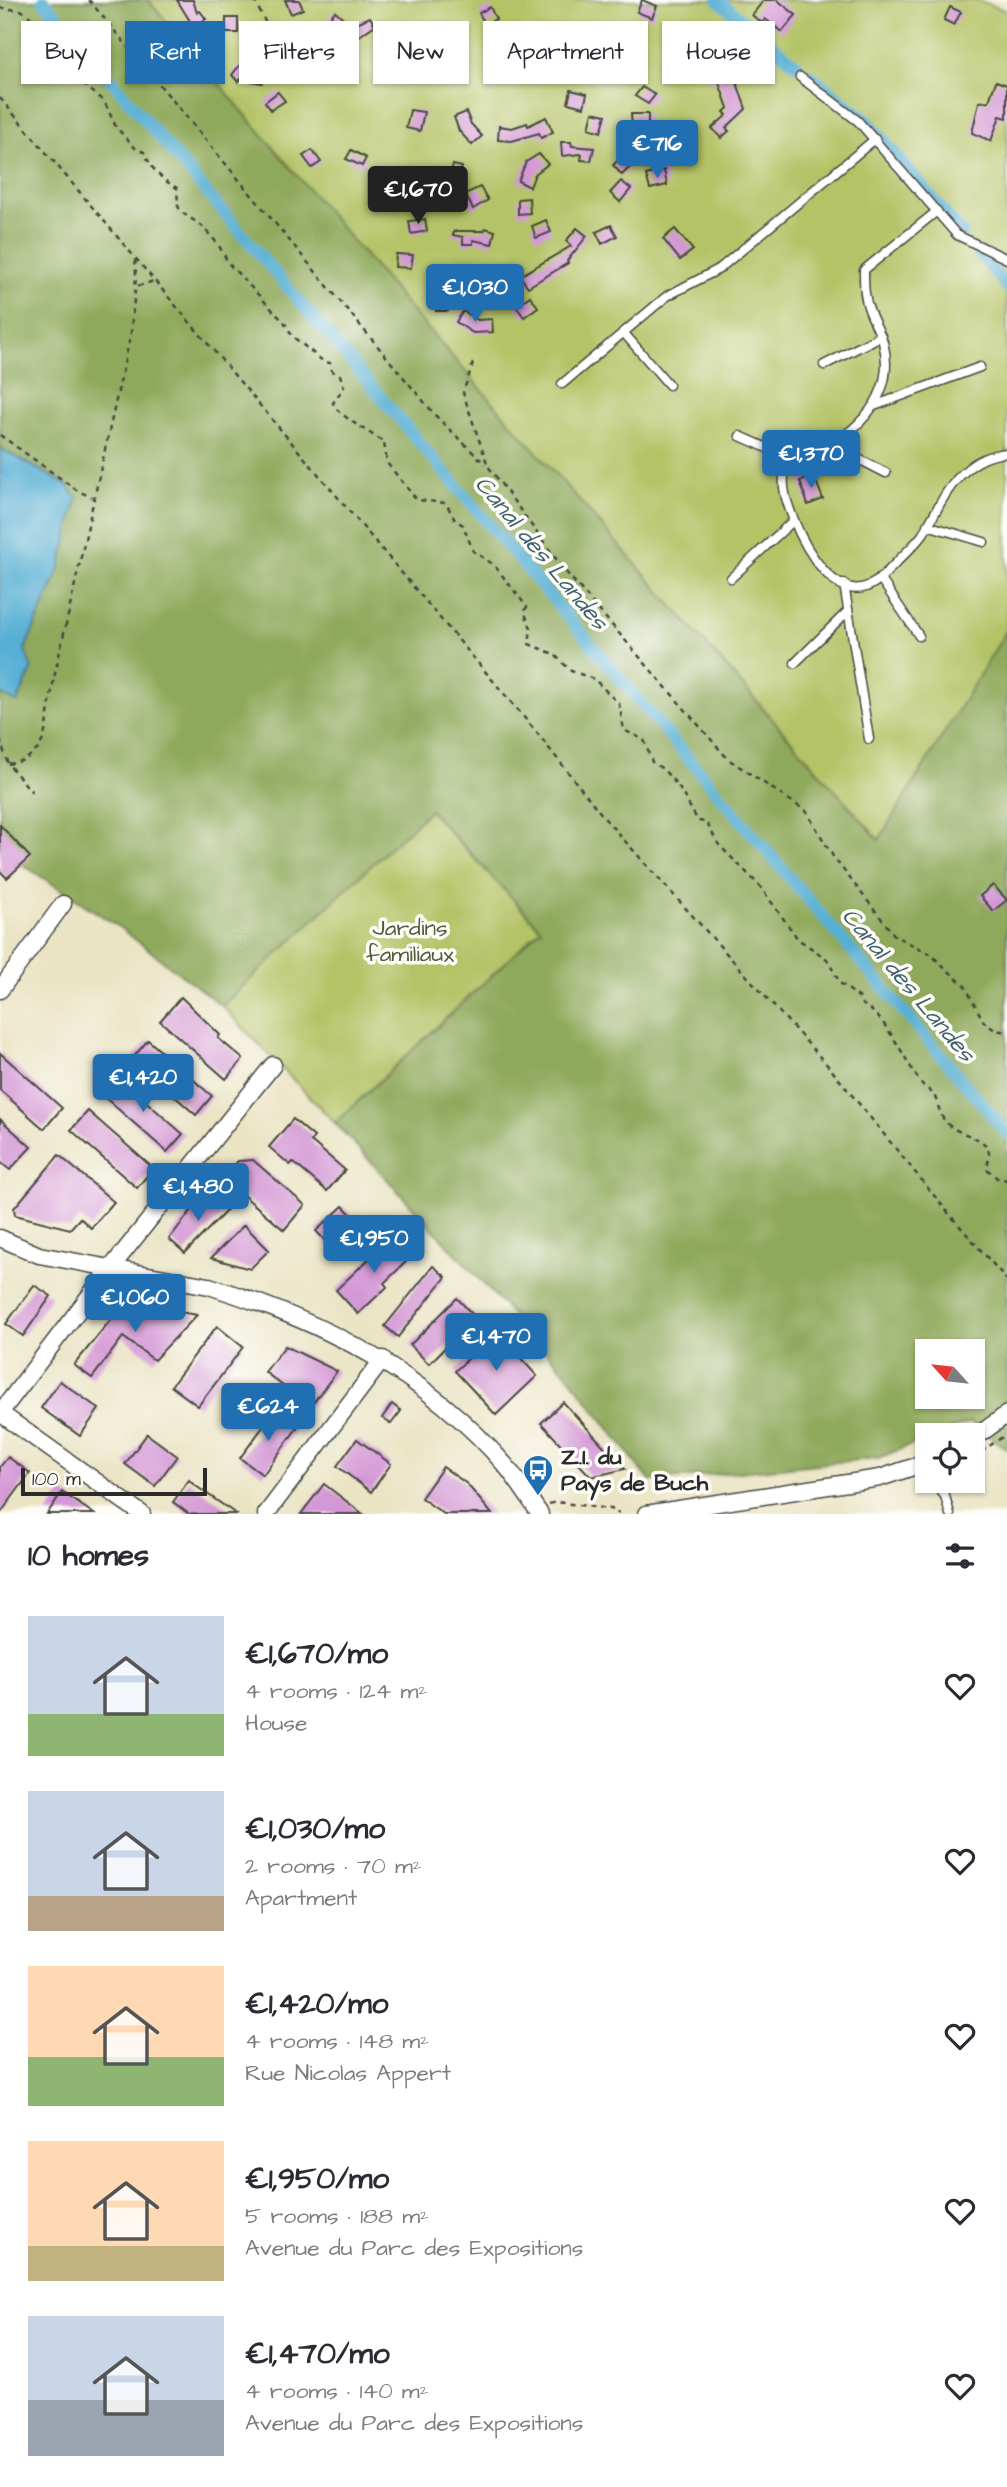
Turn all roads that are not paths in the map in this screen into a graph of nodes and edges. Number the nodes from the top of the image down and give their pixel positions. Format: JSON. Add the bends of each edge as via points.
{"nodes":[{"id":1,"x":800,"y":77,"type":"dead end"},
{"id":2,"x":876,"y":139,"type":"junction"},
{"id":3,"x":937,"y":211,"type":"junction"},
{"id":4,"x":1007,"y":259,"type":"edge"},
{"id":5,"x":623,"y":332,"type":"junction"},
{"id":6,"x":881,"y":336,"type":"junction"},
{"id":7,"x":824,"y":365,"type":"dead end"},
{"id":8,"x":980,"y":367,"type":"dead end"},
{"id":9,"x":562,"y":384,"type":"dead end"},
{"id":10,"x":669,"y":385,"type":"dead end"},
{"id":11,"x":874,"y":406,"type":"junction"},
{"id":12,"x":740,"y":436,"type":"dead end"},
{"id":13,"x":831,"y":445,"type":"junction"},
{"id":14,"x":1007,"y":453,"type":"edge"},
{"id":15,"x":788,"y":457,"type":"junction"},
{"id":16,"x":886,"y":473,"type":"dead end"},
{"id":17,"x":794,"y":520,"type":"junction"},
{"id":18,"x":928,"y":525,"type":"junction"},
{"id":19,"x":984,"y":542,"type":"dead end"},
{"id":20,"x":731,"y":578,"type":"dead end"},
{"id":21,"x":880,"y":578,"type":"junction"},
{"id":22,"x":844,"y":584,"type":"junction"},
{"id":23,"x":848,"y":611,"type":"junction"},
{"id":24,"x":919,"y":636,"type":"dead end"},
{"id":25,"x":795,"y":663,"type":"dead end"},
{"id":26,"x":869,"y":739,"type":"dead end"},
{"id":27,"x":63,"y":904,"type":"dead end"},
{"id":28,"x":0,"y":990,"type":"edge"},
{"id":29,"x":273,"y":1065,"type":"dead end"},
{"id":30,"x":0,"y":1238,"type":"edge"},
{"id":31,"x":110,"y":1269,"type":"junction"},
{"id":32,"x":383,"y":1359,"type":"junction"},
{"id":33,"x":0,"y":1413,"type":"edge"},
{"id":34,"x":1007,"y":1414,"type":"edge"},
{"id":35,"x":985,"y":1430,"type":"edge"},
{"id":36,"x":915,"y":1469,"type":"edge"},
{"id":37,"x":943,"y":1493,"type":"edge"},
{"id":38,"x":538,"y":1511,"type":"edge"},
{"id":39,"x":142,"y":1514,"type":"edge"},
{"id":40,"x":266,"y":1514,"type":"edge"},
{"id":41,"x":646,"y":1514,"type":"edge"},
{"id":42,"x":950,"y":1514,"type":"edge"}],
"edges":[{"from":1,"to":2,"type":"lane"},
{"from":2,"to":3,"type":"lane"},
{"from":2,"to":5,"type":"lane","via":[[719,269],[667,296]]},
{"from":3,"to":4,"type":"lane","via":[[957,235]]},
{"from":3,"to":6,"type":"lane","via":[[864,270],[864,295]]},
{"from":5,"to":9,"type":"lane"},
{"from":5,"to":10,"type":"lane"},
{"from":6,"to":7,"type":"lane"},
{"from":6,"to":11,"type":"lane","via":[[887,363],[884,388]]},
{"from":8,"to":11,"type":"lane"},
{"from":11,"to":13,"type":"lane"},
{"from":12,"to":15,"type":"lane"},
{"from":13,"to":15,"type":"lane","via":[[797,461]]},
{"from":13,"to":16,"type":"lane"},
{"from":14,"to":18,"type":"lane","via":[[995,454],[964,472],[942,498]]},
{"from":15,"to":17,"type":"lane","via":[[782,487]]},
{"from":17,"to":20,"type":"lane"},
{"from":17,"to":22,"type":"lane","via":[[813,558]]},
{"from":18,"to":19,"type":"lane"},
{"from":18,"to":21,"type":"lane"},
{"from":21,"to":22,"type":"lane","via":[[873,584],[849,588]]},
{"from":21,"to":24,"type":"lane"},
{"from":22,"to":23,"type":"lane"},
{"from":23,"to":25,"type":"lane"},
{"from":23,"to":26,"type":"lane"},
{"from":27,"to":28,"type":"street"},
{"from":29,"to":31,"type":"street"},
{"from":30,"to":31,"type":"street","via":[[39,1255]]},
{"from":31,"to":32,"type":"street","via":[[209,1286],[310,1322]]},
{"from":31,"to":33,"type":"street"},
{"from":32,"to":38,"type":"street","via":[[497,1458]]},
{"from":32,"to":40,"type":"street"},
{"from":33,"to":39,"type":"street"},
{"from":34,"to":35,"type":"street"},
{"from":36,"to":41,"type":"street"},
{"from":37,"to":42,"type":"lane"}]}
